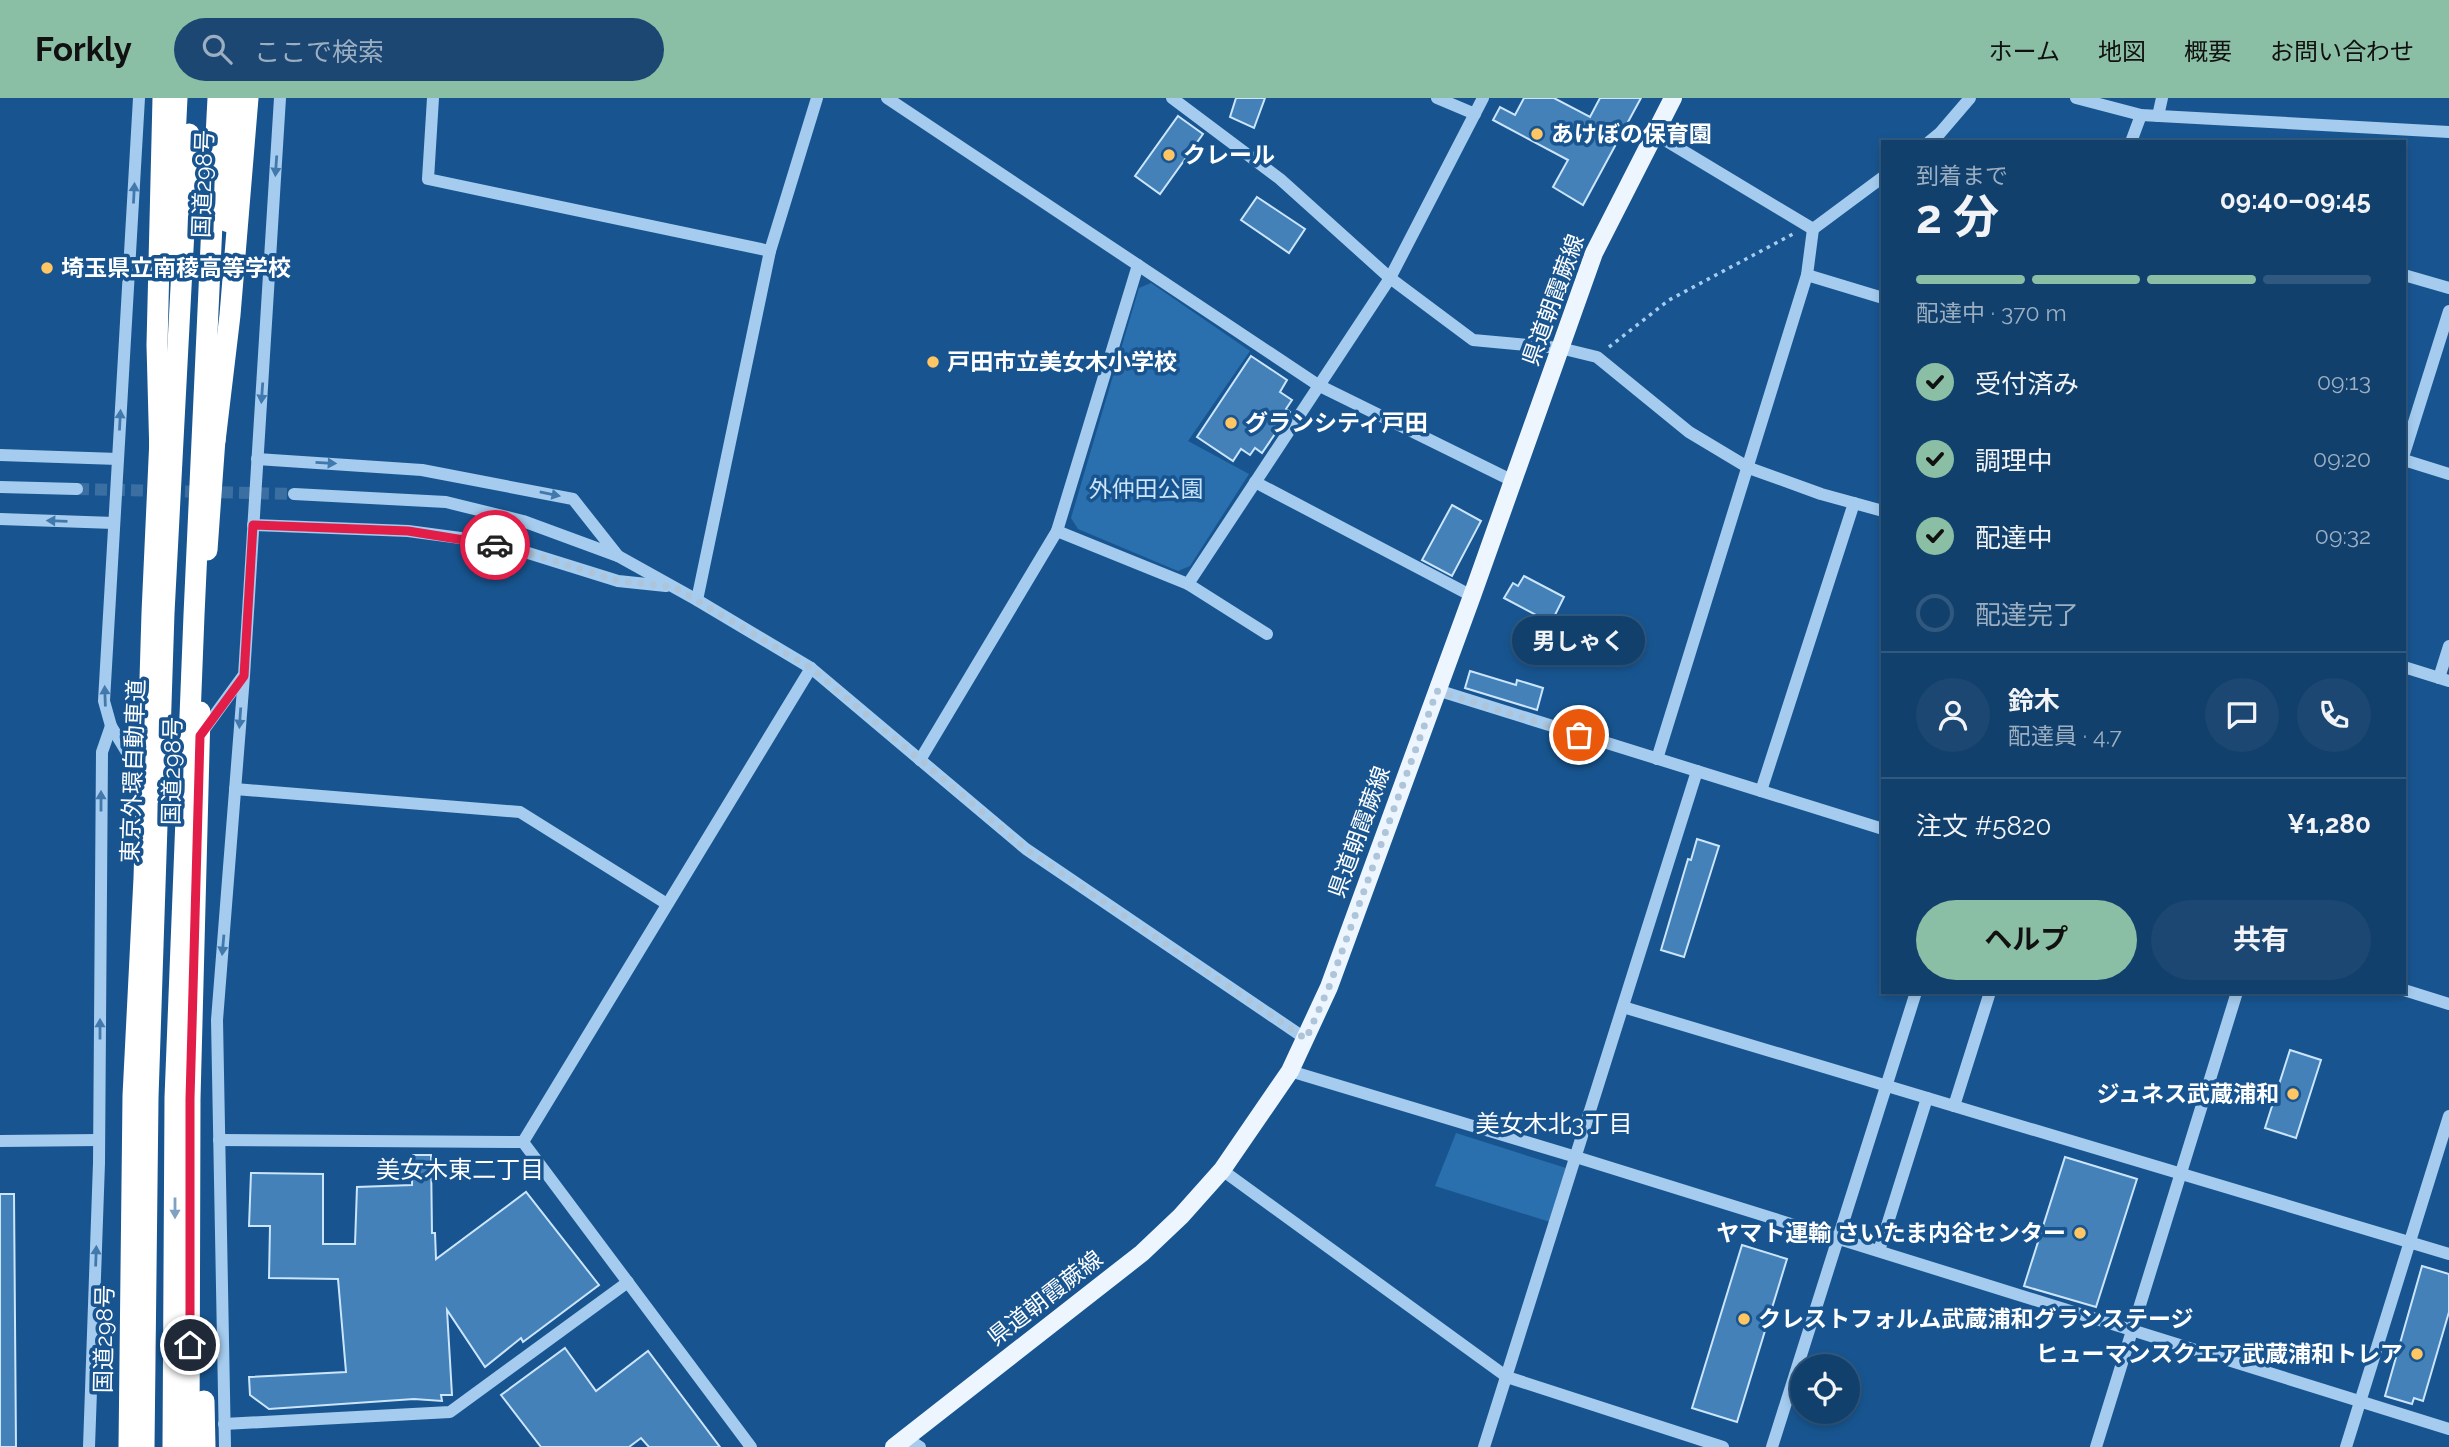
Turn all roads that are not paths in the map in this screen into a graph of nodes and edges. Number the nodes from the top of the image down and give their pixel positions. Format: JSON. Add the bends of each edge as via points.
{"nodes":[{"id":1,"x":139,"y":98,"type":"edge"},
{"id":2,"x":163,"y":98,"type":"edge"},
{"id":3,"x":177,"y":98,"type":"edge"},
{"id":4,"x":192,"y":98,"type":"edge"},
{"id":5,"x":218,"y":98,"type":"edge"},
{"id":6,"x":233,"y":98,"type":"edge"},
{"id":7,"x":248,"y":98,"type":"edge"},
{"id":8,"x":280,"y":98,"type":"edge"},
{"id":9,"x":433,"y":98,"type":"edge"},
{"id":10,"x":817,"y":98,"type":"edge"},
{"id":11,"x":887,"y":98,"type":"edge"},
{"id":12,"x":1172,"y":98,"type":"edge"},
{"id":13,"x":1437,"y":98,"type":"edge"},
{"id":14,"x":1483,"y":98,"type":"edge"},
{"id":15,"x":1674,"y":98,"type":"edge"},
{"id":16,"x":1970,"y":98,"type":"edge"},
{"id":17,"x":2076,"y":98,"type":"edge"},
{"id":18,"x":2162,"y":98,"type":"edge"},
{"id":19,"x":1189,"y":104,"type":"edge"},
{"id":20,"x":1475,"y":114,"type":"junction"},
{"id":21,"x":2141,"y":115,"type":"junction"},
{"id":22,"x":2158,"y":116,"type":"junction"},
{"id":23,"x":2449,"y":132,"type":"edge"},
{"id":24,"x":1655,"y":134,"type":"junction"},
{"id":25,"x":1931,"y":140,"type":"edge"},
{"id":26,"x":2132,"y":140,"type":"edge"},
{"id":27,"x":1881,"y":178,"type":"edge"},
{"id":28,"x":1810,"y":228,"type":"junction"},
{"id":29,"x":770,"y":251,"type":"junction"},
{"id":30,"x":1138,"y":265,"type":"junction"},
{"id":31,"x":1807,"y":275,"type":"junction"},
{"id":32,"x":2406,"y":276,"type":"edge"},
{"id":33,"x":1390,"y":278,"type":"junction"},
{"id":34,"x":2449,"y":288,"type":"edge"},
{"id":35,"x":1881,"y":297,"type":"edge"},
{"id":36,"x":2449,"y":311,"type":"edge"},
{"id":37,"x":1560,"y":348,"type":"junction"},
{"id":38,"x":1318,"y":385,"type":"junction"},
{"id":39,"x":2406,"y":448,"type":"edge"},
{"id":40,"x":0,"y":455,"type":"edge"},
{"id":41,"x":118,"y":459,"type":"junction"},
{"id":42,"x":257,"y":459,"type":"junction"},
{"id":43,"x":2406,"y":461,"type":"edge"},
{"id":44,"x":1749,"y":468,"type":"junction"},
{"id":45,"x":2449,"y":474,"type":"edge"},
{"id":46,"x":1513,"y":481,"type":"junction"},
{"id":47,"x":1255,"y":482,"type":"junction"},
{"id":48,"x":0,"y":487,"type":"edge"},
{"id":49,"x":77,"y":489,"type":"tunnel mouth"},
{"id":50,"x":295,"y":494,"type":"tunnel mouth"},
{"id":51,"x":1854,"y":503,"type":"junction"},
{"id":52,"x":1881,"y":510,"type":"edge"},
{"id":53,"x":0,"y":519,"type":"edge"},
{"id":54,"x":114,"y":523,"type":"junction"},
{"id":55,"x":253,"y":525,"type":"junction"},
{"id":56,"x":1057,"y":531,"type":"junction"},
{"id":57,"x":618,"y":556,"type":"junction"},
{"id":58,"x":1188,"y":584,"type":"junction"},
{"id":59,"x":674,"y":587,"type":"junction"},
{"id":60,"x":1472,"y":596,"type":"junction"},
{"id":61,"x":697,"y":600,"type":"junction"},
{"id":62,"x":164,"y":613,"type":"junction"},
{"id":63,"x":194,"y":615,"type":"junction"},
{"id":64,"x":1267,"y":634,"type":"dead end"},
{"id":65,"x":2449,"y":646,"type":"edge"},
{"id":66,"x":811,"y":668,"type":"junction"},
{"id":67,"x":2406,"y":668,"type":"edge"},
{"id":68,"x":244,"y":676,"type":"junction"},
{"id":69,"x":2444,"y":679,"type":"edge"},
{"id":70,"x":1437,"y":691,"type":"junction"},
{"id":71,"x":111,"y":726,"type":"junction"},
{"id":72,"x":200,"y":736,"type":"junction"},
{"id":73,"x":1657,"y":759,"type":"junction"},
{"id":74,"x":920,"y":760,"type":"junction"},
{"id":75,"x":1697,"y":771,"type":"junction"},
{"id":76,"x":235,"y":789,"type":"junction"},
{"id":77,"x":1761,"y":791,"type":"junction"},
{"id":78,"x":1881,"y":828,"type":"edge"},
{"id":79,"x":144,"y":878,"type":"junction"},
{"id":80,"x":667,"y":904,"type":"junction"},
{"id":81,"x":2406,"y":991,"type":"edge"},
{"id":82,"x":1915,"y":994,"type":"edge"},
{"id":83,"x":1989,"y":994,"type":"edge"},
{"id":84,"x":2236,"y":994,"type":"edge"},
{"id":85,"x":2449,"y":1004,"type":"edge"},
{"id":86,"x":1623,"y":1007,"type":"junction"},
{"id":87,"x":1306,"y":1039,"type":"junction"},
{"id":88,"x":1290,"y":1071,"type":"junction"},
{"id":89,"x":1886,"y":1086,"type":"junction"},
{"id":90,"x":133,"y":1096,"type":"junction"},
{"id":91,"x":1927,"y":1098,"type":"junction"},
{"id":92,"x":1954,"y":1106,"type":"junction"},
{"id":93,"x":2449,"y":1116,"type":"edge"},
{"id":94,"x":99,"y":1140,"type":"junction"},
{"id":95,"x":219,"y":1140,"type":"junction"},
{"id":96,"x":0,"y":1141,"type":"edge"},
{"id":97,"x":523,"y":1142,"type":"junction"},
{"id":98,"x":1576,"y":1157,"type":"junction"},
{"id":99,"x":1222,"y":1170,"type":"junction"},
{"id":100,"x":2181,"y":1173,"type":"junction"},
{"id":101,"x":191,"y":1218,"type":"junction"},
{"id":102,"x":1838,"y":1238,"type":"junction"},
{"id":103,"x":2410,"y":1242,"type":"junction"},
{"id":104,"x":1879,"y":1251,"type":"junction"},
{"id":105,"x":2449,"y":1254,"type":"edge"},
{"id":106,"x":628,"y":1282,"type":"junction"},
{"id":107,"x":2132,"y":1330,"type":"junction"},
{"id":108,"x":1507,"y":1377,"type":"junction"},
{"id":109,"x":2360,"y":1401,"type":"junction"},
{"id":110,"x":224,"y":1423,"type":"junction"},
{"id":111,"x":2449,"y":1429,"type":"edge"},
{"id":112,"x":1683,"y":1441,"type":"edge"},
{"id":113,"x":907,"y":1444,"type":"edge"},
{"id":114,"x":89,"y":1447,"type":"edge"},
{"id":115,"x":117,"y":1447,"type":"edge"},
{"id":116,"x":129,"y":1447,"type":"edge"},
{"id":117,"x":144,"y":1447,"type":"edge"},
{"id":118,"x":173,"y":1447,"type":"edge"},
{"id":119,"x":189,"y":1447,"type":"edge"},
{"id":120,"x":205,"y":1447,"type":"edge"},
{"id":121,"x":225,"y":1447,"type":"edge"},
{"id":122,"x":751,"y":1447,"type":"edge"},
{"id":123,"x":1485,"y":1447,"type":"edge"},
{"id":124,"x":1723,"y":1447,"type":"edge"},
{"id":125,"x":1772,"y":1447,"type":"edge"},
{"id":126,"x":2096,"y":1447,"type":"edge"},
{"id":127,"x":2346,"y":1447,"type":"edge"}],
"edges":[{"from":41,"to":1,"type":"street","one_way":true},
{"from":2,"to":62,"type":"highway","bridge":true,"via":[[157,345]]},
{"from":3,"to":79,"type":"highway","name":"国道298号"},
{"from":4,"to":62,"type":"highway","name":"東京外環自動車道","bridge":true},
{"from":5,"to":63,"type":"highway","bridge":true},
{"from":6,"to":72,"type":"highway","name":"国道298号"},
{"from":7,"to":63,"type":"highway","bridge":true,"via":[[230,315]]},
{"from":8,"to":42,"type":"street","one_way":true},
{"from":9,"to":29,"type":"street","via":[[428,179]]},
{"from":10,"to":29,"type":"street"},
{"from":11,"to":30,"type":"street"},
{"from":12,"to":19,"type":"street"},
{"from":13,"to":20,"type":"street"},
{"from":14,"to":20,"type":"street"},
{"from":15,"to":24,"type":"main road","name":"県道朝霞蕨線"},
{"from":16,"to":25,"type":"street"},
{"from":17,"to":21,"type":"street"},
{"from":18,"to":22,"type":"street"},
{"from":19,"to":33,"type":"street","via":[[1280,178]]},
{"from":20,"to":33,"type":"street"},
{"from":21,"to":22,"type":"street"},
{"from":21,"to":26,"type":"street"},
{"from":22,"to":23,"type":"street"},
{"from":24,"to":28,"type":"street"},
{"from":24,"to":37,"type":"main road","name":"県道朝霞蕨線","via":[[1594,253]]},
{"from":27,"to":28,"type":"street"},
{"from":28,"to":31,"type":"street"},
{"from":29,"to":61,"type":"street"},
{"from":30,"to":38,"type":"street"},
{"from":30,"to":56,"type":"street"},
{"from":31,"to":35,"type":"street"},
{"from":31,"to":44,"type":"street"},
{"from":32,"to":34,"type":"street"},
{"from":33,"to":37,"type":"street","via":[[1473,340]]},
{"from":33,"to":38,"type":"street"},
{"from":36,"to":39,"type":"street"},
{"from":37,"to":44,"type":"street","via":[[1597,357],[1689,432]]},
{"from":37,"to":46,"type":"main road","name":"県道朝霞蕨線"},
{"from":38,"to":46,"type":"street"},
{"from":38,"to":47,"type":"street"},
{"from":40,"to":41,"type":"street"},
{"from":41,"to":54,"type":"street"},
{"from":42,"to":55,"type":"street"},
{"from":42,"to":57,"type":"street","one_way":true,"via":[[422,470],[573,499]]},
{"from":43,"to":45,"type":"street"},
{"from":44,"to":51,"type":"street"},
{"from":44,"to":73,"type":"street"},
{"from":46,"to":60,"type":"main road","name":"県道朝霞蕨線"},
{"from":47,"to":58,"type":"street"},
{"from":47,"to":60,"type":"street"},
{"from":48,"to":49,"type":"street"},
{"from":50,"to":57,"type":"street","via":[[446,502],[523,521]]},
{"from":51,"to":52,"type":"street"},
{"from":51,"to":77,"type":"street"},
{"from":54,"to":53,"type":"street","one_way":true},
{"from":71,"to":54,"type":"street","one_way":true,"via":[[104,701]]},
{"from":55,"to":59,"type":"street","via":[[408,531],[525,552],[618,581]]},
{"from":55,"to":68,"type":"street"},
{"from":56,"to":58,"type":"street"},
{"from":56,"to":74,"type":"street"},
{"from":57,"to":59,"type":"street"},
{"from":58,"to":64,"type":"street"},
{"from":59,"to":61,"type":"street"},
{"from":60,"to":70,"type":"main road","name":"県道朝霞蕨線"},
{"from":61,"to":66,"type":"street"},
{"from":62,"to":117,"type":"highway","name":"東京外環自動車道","bridge":true,"via":[[148,1098]]},
{"from":63,"to":118,"type":"highway","one_way":true,"bridge":true,"via":[[175,1098]]},
{"from":65,"to":69,"type":"street"},
{"from":66,"to":74,"type":"street"},
{"from":66,"to":80,"type":"street"},
{"from":67,"to":69,"type":"street"},
{"from":68,"to":72,"type":"street"},
{"from":68,"to":76,"type":"street","one_way":true},
{"from":70,"to":73,"type":"street"},
{"from":70,"to":87,"type":"main road","name":"県道朝霞蕨線"},
{"from":71,"to":79,"type":"street","via":[[134,764]]},
{"from":94,"to":71,"type":"street","one_way":true,"via":[[102,752]]},
{"from":72,"to":101,"type":"highway","name":"国道298号"},
{"from":73,"to":75,"type":"street"},
{"from":74,"to":87,"type":"street","via":[[1026,849]]},
{"from":75,"to":77,"type":"street"},
{"from":75,"to":86,"type":"street"},
{"from":76,"to":80,"type":"street","via":[[520,812]]},
{"from":76,"to":95,"type":"street","one_way":true,"via":[[217,1020]]},
{"from":77,"to":78,"type":"street"},
{"from":79,"to":90,"type":"highway","name":"国道298号"},
{"from":80,"to":97,"type":"street"},
{"from":81,"to":85,"type":"street"},
{"from":82,"to":89,"type":"street"},
{"from":83,"to":92,"type":"street"},
{"from":84,"to":100,"type":"street"},
{"from":86,"to":89,"type":"street"},
{"from":86,"to":98,"type":"street"},
{"from":87,"to":88,"type":"main road","name":"県道朝霞蕨線"},
{"from":88,"to":98,"type":"street"},
{"from":88,"to":99,"type":"main road","name":"県道朝霞蕨線"},
{"from":89,"to":91,"type":"street"},
{"from":89,"to":102,"type":"street"},
{"from":90,"to":115,"type":"highway"},
{"from":90,"to":116,"type":"highway","name":"国道298号"},
{"from":91,"to":92,"type":"street"},
{"from":91,"to":104,"type":"street"},
{"from":92,"to":100,"type":"street"},
{"from":93,"to":103,"type":"street"},
{"from":94,"to":96,"type":"street"},
{"from":114,"to":94,"type":"street","one_way":true},
{"from":95,"to":97,"type":"street"},
{"from":95,"to":110,"type":"street"},
{"from":97,"to":106,"type":"street"},
{"from":98,"to":102,"type":"street"},
{"from":98,"to":108,"type":"street"},
{"from":99,"to":108,"type":"street"},
{"from":99,"to":113,"type":"main road","name":"県道朝霞蕨線","via":[[1142,1254]]},
{"from":100,"to":103,"type":"street"},
{"from":100,"to":107,"type":"street"},
{"from":101,"to":119,"type":"highway","name":"国道298号"},
{"from":101,"to":120,"type":"highway","via":[[202,1329]]},
{"from":102,"to":104,"type":"street"},
{"from":102,"to":125,"type":"street"},
{"from":103,"to":105,"type":"street"},
{"from":103,"to":109,"type":"street"},
{"from":104,"to":107,"type":"street"},
{"from":106,"to":110,"type":"street","via":[[450,1412]]},
{"from":106,"to":122,"type":"street"},
{"from":107,"to":109,"type":"street"},
{"from":107,"to":126,"type":"street"},
{"from":108,"to":112,"type":"street"},
{"from":108,"to":123,"type":"street"},
{"from":109,"to":111,"type":"street"},
{"from":109,"to":127,"type":"street"},
{"from":110,"to":121,"type":"street"},
{"from":112,"to":124,"type":"street"}]}
